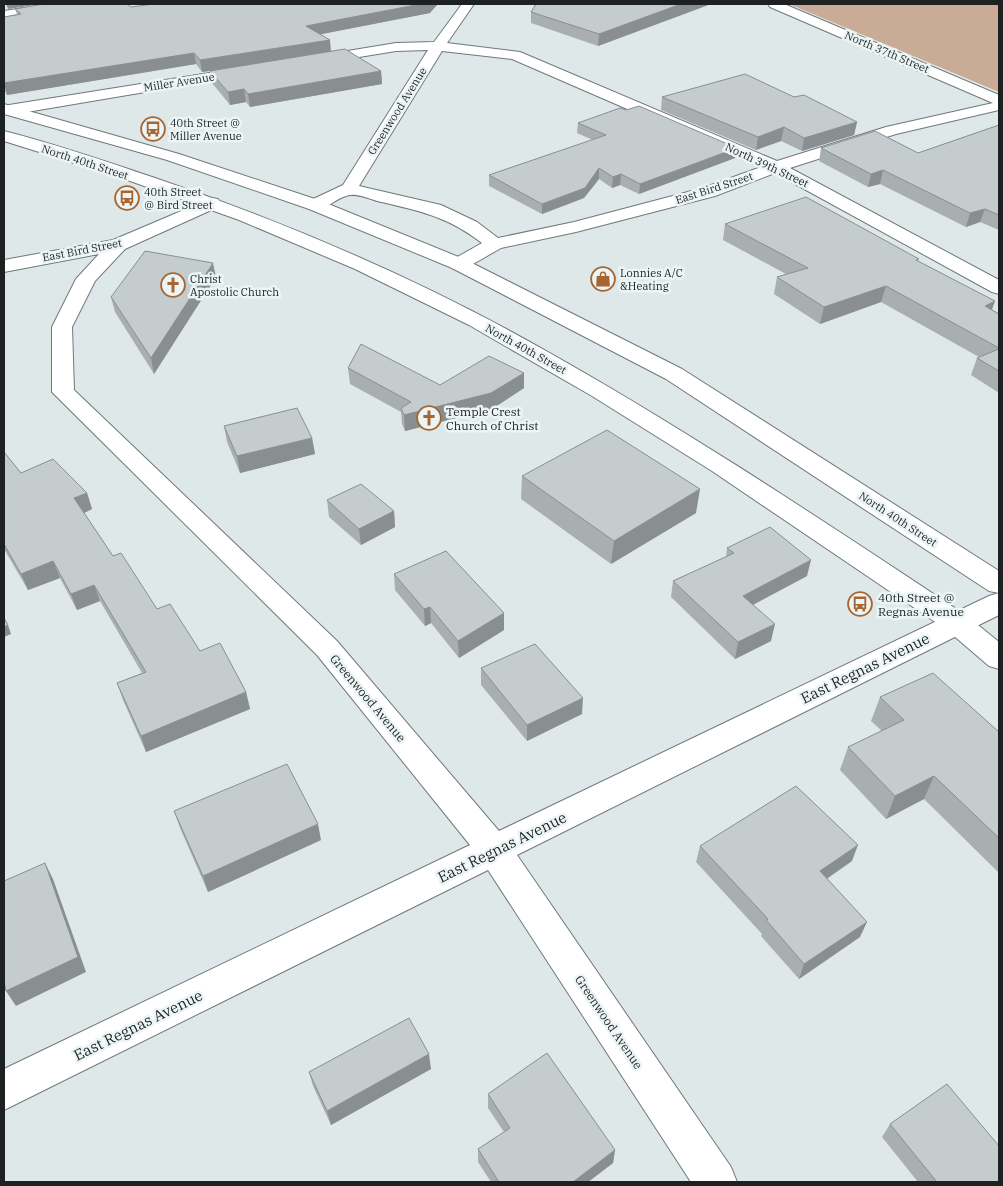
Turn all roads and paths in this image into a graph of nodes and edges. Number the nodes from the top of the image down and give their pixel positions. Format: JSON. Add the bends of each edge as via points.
{"nodes":[{"id":1,"x":468,"y":4,"type":"edge"},
{"id":2,"x":774,"y":4,"type":"edge"},
{"id":3,"x":41,"y":9,"type":"edge"},
{"id":4,"x":4,"y":15,"type":"edge"},
{"id":5,"x":438,"y":46,"type":"junction"},
{"id":6,"x":298,"y":63,"type":"edge"},
{"id":7,"x":258,"y":70,"type":"edge"},
{"id":8,"x":999,"y":100,"type":"edge"},
{"id":9,"x":999,"y":106,"type":"edge"},
{"id":10,"x":6,"y":110,"type":"edge"},
{"id":11,"x":4,"y":136,"type":"edge"},
{"id":12,"x":776,"y":167,"type":"junction"},
{"id":13,"x":349,"y":189,"type":"junction"},
{"id":14,"x":212,"y":202,"type":"junction"},
{"id":15,"x":315,"y":205,"type":"junction"},
{"id":16,"x":495,"y":244,"type":"junction"},
{"id":17,"x":118,"y":245,"type":"junction"},
{"id":18,"x":459,"y":264,"type":"junction"},
{"id":19,"x":4,"y":266,"type":"edge"},
{"id":20,"x":999,"y":288,"type":"edge"},
{"id":21,"x":999,"y":584,"type":"edge"},
{"id":22,"x":999,"y":603,"type":"edge"},
{"id":23,"x":957,"y":623,"type":"junction"},
{"id":24,"x":999,"y":658,"type":"edge"},
{"id":25,"x":495,"y":850,"type":"junction"},
{"id":26,"x":4,"y":1090,"type":"edge"},
{"id":27,"x":716,"y":1182,"type":"edge"}],
"edges":[{"from":1,"to":5,"type":"street","name":"Greenwood Avenue"},
{"from":2,"to":8,"type":"street","name":"North 37th Street"},
{"from":3,"to":4,"type":"street"},
{"from":5,"to":6,"type":"street","via":[[396,47]]},
{"from":5,"to":12,"type":"street","name":"North 39th Street","via":[[515,55]]},
{"from":5,"to":13,"type":"street","name":"Greenwood Avenue"},
{"from":7,"to":10,"type":"street","name":"Miller Avenue"},
{"from":9,"to":12,"type":"street","name":"East Bird Street","via":[[892,130]]},
{"from":10,"to":15,"type":"street","name":"North 40th Street","via":[[173,157]]},
{"from":11,"to":14,"type":"street","name":"North 40th Street"},
{"from":12,"to":16,"type":"street","name":"East Bird Street","via":[[709,192],[576,227]]},
{"from":12,"to":20,"type":"street","name":"North 39th Street"},
{"from":13,"to":15,"type":"street"},
{"from":13,"to":16,"type":"street","via":[[435,209],[471,226]]},
{"from":14,"to":17,"type":"street","name":"East Bird Street"},
{"from":14,"to":23,"type":"street","name":"North 40th Street","via":[[337,253],[476,321],[651,420]]},
{"from":15,"to":18,"type":"street","name":"North 40th Street"},
{"from":16,"to":18,"type":"street","name":"East Bird Street"},
{"from":17,"to":19,"type":"street","name":"East Bird Street"},
{"from":17,"to":25,"type":"street","name":"Greenwood Avenue","via":[[86,279],[62,327],[63,392],[327,648]]},
{"from":18,"to":21,"type":"street","name":"North 40th Street","via":[[674,374]]},
{"from":22,"to":23,"type":"street","name":"East Regnas Avenue"},
{"from":23,"to":24,"type":"street","name":"North 40th Street"},
{"from":23,"to":25,"type":"street","name":"East Regnas Avenue"},
{"from":25,"to":26,"type":"street","name":"East Regnas Avenue"},
{"from":25,"to":27,"type":"street","name":"Greenwood Avenue"}]}
